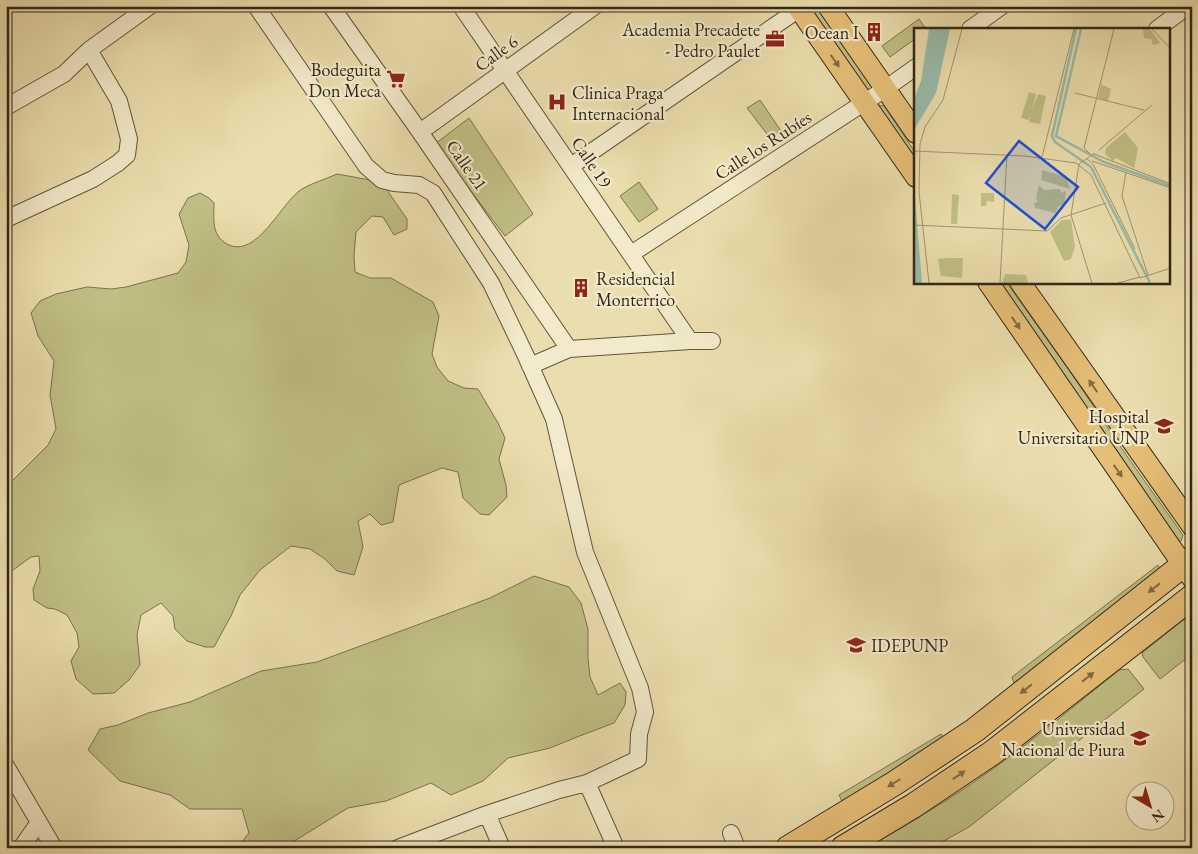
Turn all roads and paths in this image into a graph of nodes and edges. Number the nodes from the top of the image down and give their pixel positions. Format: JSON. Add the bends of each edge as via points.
{"nodes":[{"id":1,"x":150,"y":6,"type":"edge"},
{"id":2,"x":256,"y":6,"type":"edge"},
{"id":3,"x":331,"y":6,"type":"edge"},
{"id":4,"x":461,"y":6,"type":"edge"},
{"id":5,"x":595,"y":6,"type":"edge"},
{"id":6,"x":828,"y":6,"type":"edge"},
{"id":7,"x":1002,"y":6,"type":"edge"},
{"id":8,"x":1188,"y":6,"type":"edge"},
{"id":9,"x":798,"y":8,"type":"edge"},
{"id":10,"x":971,"y":28,"type":"edge"},
{"id":11,"x":1158,"y":28,"type":"edge"},
{"id":12,"x":89,"y":50,"type":"junction"},
{"id":13,"x":914,"y":69,"type":"edge"},
{"id":14,"x":505,"y":71,"type":"junction"},
{"id":15,"x":885,"y":89,"type":"junction"},
{"id":16,"x":864,"y":103,"type":"junction"},
{"id":17,"x":6,"y":107,"type":"edge"},
{"id":18,"x":914,"y":129,"type":"edge"},
{"id":19,"x":420,"y":132,"type":"junction"},
{"id":20,"x":571,"y":166,"type":"junction"},
{"id":21,"x":914,"y":174,"type":"edge"},
{"id":22,"x":6,"y":219,"type":"edge"},
{"id":23,"x":631,"y":254,"type":"junction"},
{"id":24,"x":989,"y":284,"type":"edge"},
{"id":25,"x":1021,"y":284,"type":"edge"},
{"id":26,"x":690,"y":340,"type":"junction"},
{"id":27,"x":712,"y":341,"type":"dead end"},
{"id":28,"x":569,"y":348,"type":"junction"},
{"id":29,"x":530,"y":366,"type":"junction"},
{"id":30,"x":1192,"y":526,"type":"edge"},
{"id":31,"x":1189,"y":567,"type":"edge"},
{"id":32,"x":1192,"y":597,"type":"edge"},
{"id":33,"x":6,"y":766,"type":"edge"},
{"id":34,"x":587,"y":782,"type":"junction"},
{"id":35,"x":487,"y":814,"type":"junction"},
{"id":36,"x":39,"y":822,"type":"junction"},
{"id":37,"x":22,"y":848,"type":"edge"},
{"id":38,"x":54,"y":848,"type":"edge"},
{"id":39,"x":398,"y":848,"type":"edge"},
{"id":40,"x":502,"y":848,"type":"edge"},
{"id":41,"x":616,"y":848,"type":"edge"},
{"id":42,"x":788,"y":848,"type":"edge"},
{"id":43,"x":843,"y":848,"type":"edge"}],
"edges":[{"from":1,"to":12,"type":"street"},
{"from":2,"to":29,"type":"street","via":[[372,173],[382,180],[419,185],[437,198],[491,283]]},
{"from":3,"to":19,"type":"street","name":"Calle 21"},
{"from":4,"to":14,"type":"street","name":"Calle 19"},
{"from":5,"to":14,"type":"street","name":"Calle 6"},
{"from":6,"to":15,"type":"main road"},
{"from":7,"to":10,"type":"street"},
{"from":8,"to":11,"type":"street"},
{"from":9,"to":16,"type":"main road","one_way":true},
{"from":9,"to":20,"type":"street"},
{"from":12,"to":17,"type":"street","via":[[64,74]]},
{"from":12,"to":22,"type":"street","via":[[119,100],[129,139],[127,155],[93,179]]},
{"from":13,"to":15,"type":"street","name":"Calle los Rubíes"},
{"from":14,"to":19,"type":"street","name":"Calle 6"},
{"from":14,"to":20,"type":"street","name":"Calle 19"},
{"from":15,"to":16,"type":"street","name":"Calle los Rubíes"},
{"from":15,"to":18,"type":"main road"},
{"from":16,"to":21,"type":"main road"},
{"from":16,"to":23,"type":"street","name":"Calle los Rubíes"},
{"from":19,"to":28,"type":"street","name":"Calle 21"},
{"from":20,"to":23,"type":"street","name":"Calle 19"},
{"from":23,"to":26,"type":"street","name":"Calle 19"},
{"from":24,"to":31,"type":"main road","one_way":true},
{"from":30,"to":25,"type":"main road","one_way":true},
{"from":26,"to":27,"type":"street"},
{"from":26,"to":28,"type":"street"},
{"from":28,"to":29,"type":"street"},
{"from":29,"to":34,"type":"street","via":[[554,420],[585,552],[640,688],[644,712],[638,759]]},
{"from":31,"to":42,"type":"highway","one_way":true,"via":[[974,730]]},
{"from":43,"to":32,"type":"highway","one_way":true,"via":[[992,753]]},
{"from":33,"to":36,"type":"street"},
{"from":34,"to":35,"type":"street"},
{"from":34,"to":41,"type":"street"},
{"from":35,"to":39,"type":"street"},
{"from":35,"to":40,"type":"street"},
{"from":36,"to":37,"type":"street"},
{"from":36,"to":38,"type":"street"}]}
